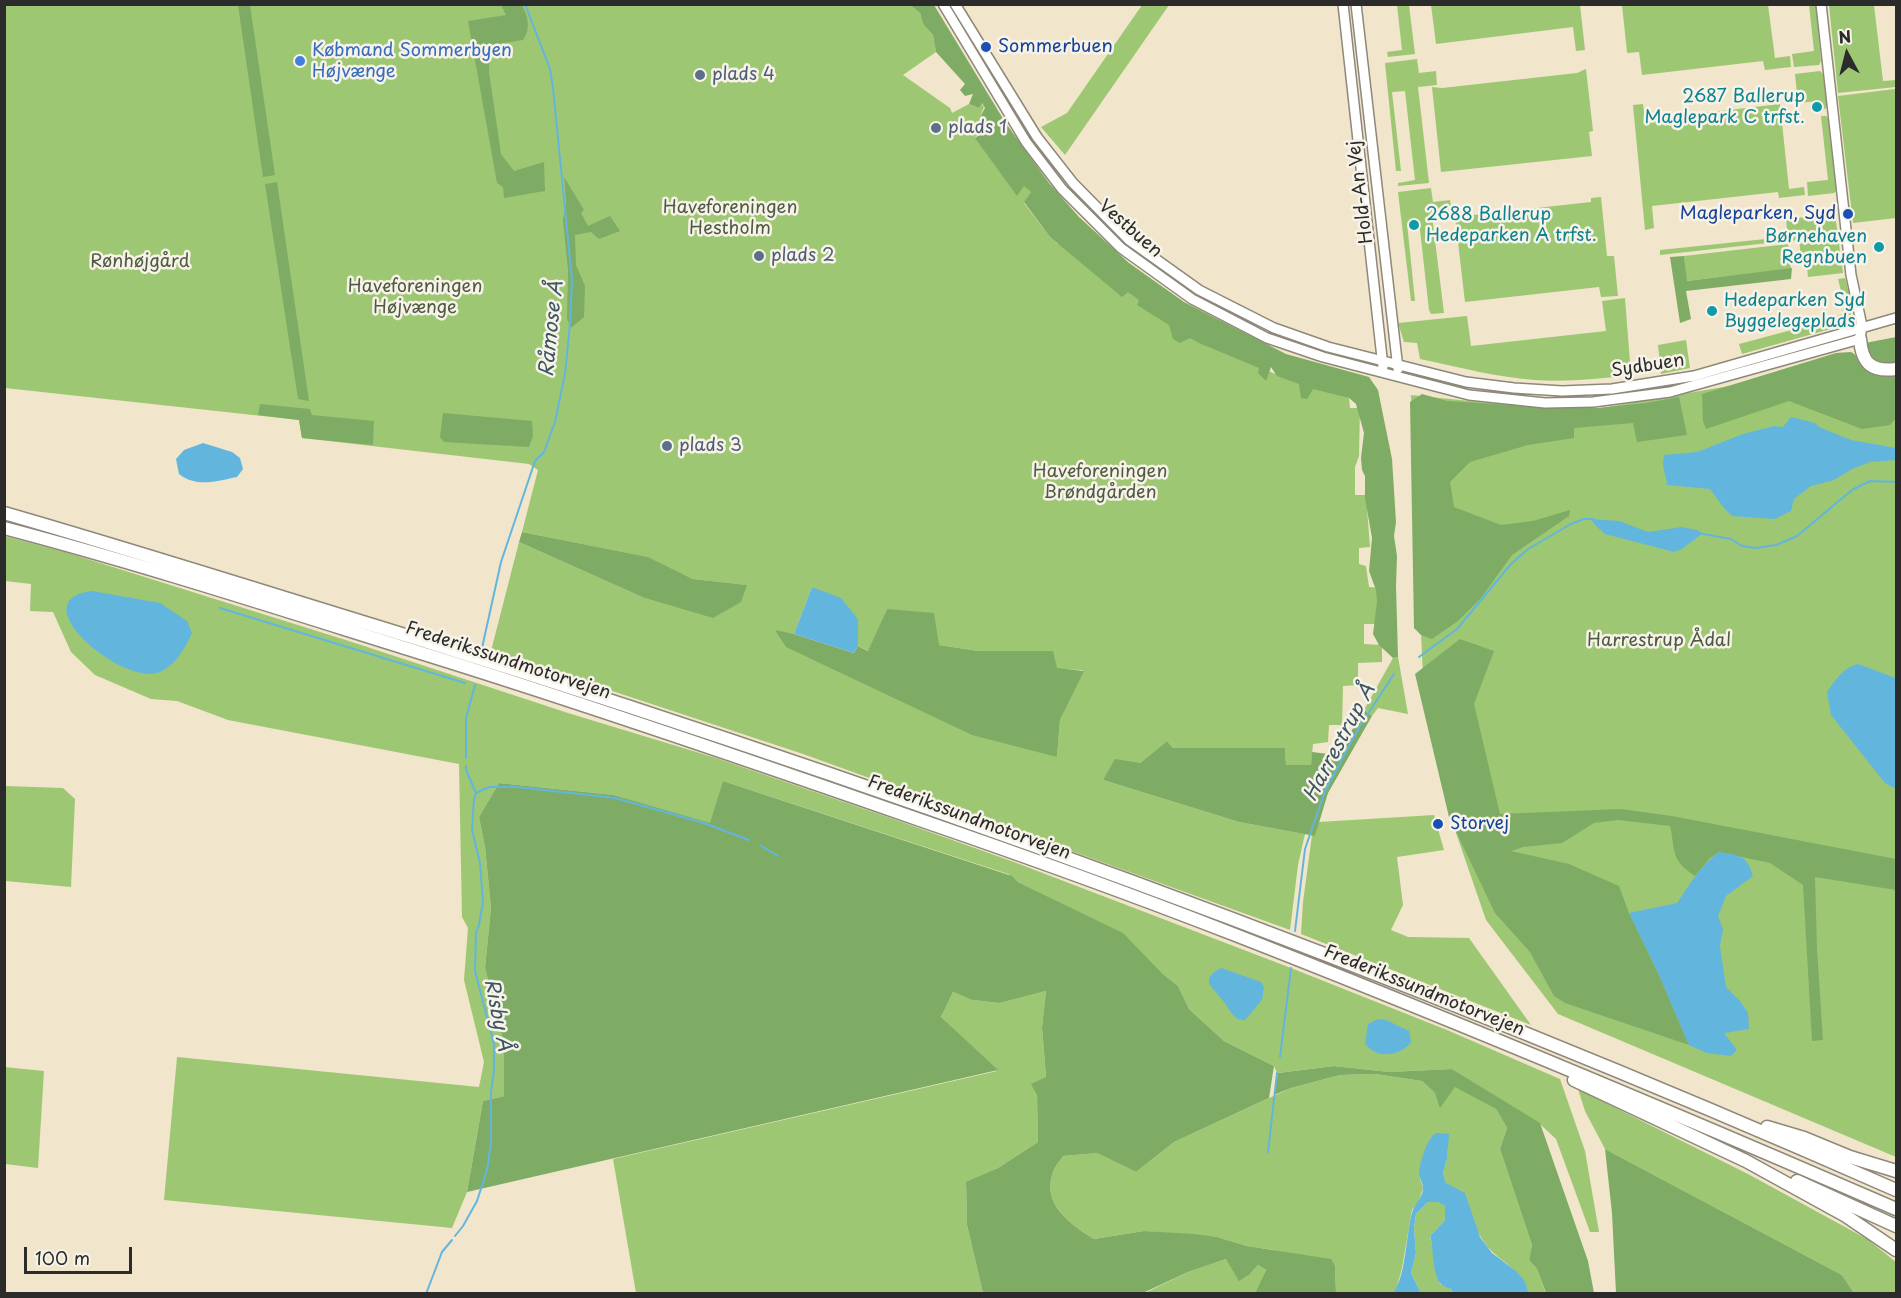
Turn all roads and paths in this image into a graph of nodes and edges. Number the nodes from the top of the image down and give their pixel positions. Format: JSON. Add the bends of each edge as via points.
{"nodes":[{"id":1,"x":943,"y":4,"type":"edge"},
{"id":2,"x":955,"y":4,"type":"edge"},
{"id":3,"x":1343,"y":4,"type":"edge"},
{"id":4,"x":1356,"y":4,"type":"edge"},
{"id":5,"x":1821,"y":4,"type":"edge"},
{"id":6,"x":1896,"y":318,"type":"edge"},
{"id":7,"x":1861,"y":334,"type":"junction"},
{"id":8,"x":1382,"y":361,"type":"junction"},
{"id":9,"x":1398,"y":365,"type":"junction"},
{"id":10,"x":1896,"y":369,"type":"edge"},
{"id":11,"x":1383,"y":372,"type":"junction"},
{"id":12,"x":1399,"y":376,"type":"junction"},
{"id":13,"x":4,"y":513,"type":"edge"},
{"id":14,"x":4,"y":528,"type":"edge"},
{"id":15,"x":1515,"y":1047,"type":"junction"},
{"id":16,"x":1709,"y":1109,"type":"junction"},
{"id":17,"x":1850,"y":1157,"type":"junction"},
{"id":18,"x":1746,"y":1161,"type":"junction"},
{"id":19,"x":1896,"y":1171,"type":"edge"},
{"id":20,"x":1896,"y":1178,"type":"edge"},
{"id":21,"x":1896,"y":1190,"type":"edge"},
{"id":22,"x":1896,"y":1209,"type":"edge"},
{"id":23,"x":1896,"y":1226,"type":"edge"},
{"id":24,"x":1896,"y":1250,"type":"edge"}],
"edges":[{"from":1,"to":11,"type":"street","name":"Vestbuen","via":[[1026,142],[1062,189],[1121,248],[1192,300],[1268,338]]},
{"from":2,"to":8,"type":"street","name":"Vestbuen","via":[[1037,137],[1073,183],[1129,240],[1199,290],[1274,328]]},
{"from":3,"to":8,"type":"street","name":"Hold-An Vej"},
{"from":4,"to":9,"type":"street","name":"Hold-An Vej"},
{"from":5,"to":7,"type":"street","via":[[1846,237]]},
{"from":6,"to":7,"type":"street","name":"Sydbuen"},
{"from":7,"to":9,"type":"street","name":"Sydbuen","via":[[1694,376],[1612,389],[1514,388],[1466,382]]},
{"from":7,"to":10,"type":"highway","via":[[1861,352],[1867,362],[1878,369]]},
{"from":7,"to":12,"type":"street","name":"Sydbuen","via":[[1699,385],[1593,402],[1506,400],[1469,395]]},
{"from":8,"to":9,"type":"street","name":"Vestbuen"},
{"from":8,"to":11,"type":"street","name":"Hold-An Vej"},
{"from":9,"to":12,"type":"street","name":"Hold-An Vej"},
{"from":11,"to":12,"type":"street","name":"Sydbuen"},
{"from":13,"to":16,"type":"highway","name":"Frederikssundmotorvejen","via":[[423,640],[841,777],[1329,956]]},
{"from":14,"to":15,"type":"highway","name":"Frederikssundmotorvejen","via":[[309,617],[785,771],[1161,907]]},
{"from":15,"to":18,"type":"highway","via":[[1554,1071]]},
{"from":15,"to":22,"type":"highway","name":"Frederikssundmotorvejen"},
{"from":16,"to":17,"type":"highway","via":[[1804,1138]]},
{"from":16,"to":21,"type":"highway","name":"Frederikssundmotorvejen"},
{"from":17,"to":19,"type":"highway"},
{"from":17,"to":20,"type":"highway"},
{"from":18,"to":23,"type":"highway"},
{"from":18,"to":24,"type":"highway","via":[[1846,1216]]}]}
